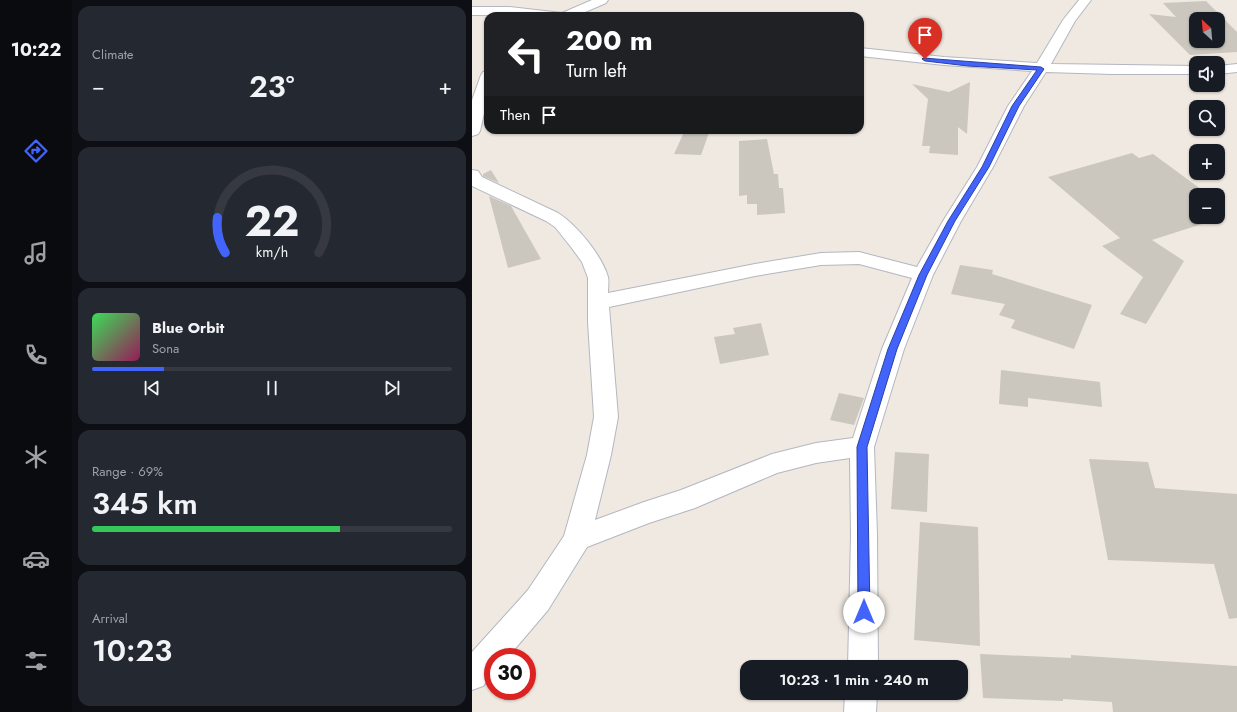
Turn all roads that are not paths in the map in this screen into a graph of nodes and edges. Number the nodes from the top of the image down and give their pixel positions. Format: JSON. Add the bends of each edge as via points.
{"nodes":[{"id":1,"x":523,"y":0,"type":"edge"},
{"id":2,"x":602,"y":0,"type":"edge"},
{"id":3,"x":1085,"y":0,"type":"edge"},
{"id":4,"x":472,"y":1,"type":"edge"},
{"id":5,"x":489,"y":10,"type":"junction"},
{"id":6,"x":472,"y":11,"type":"edge"},
{"id":7,"x":510,"y":11,"type":"junction"},
{"id":8,"x":516,"y":12,"type":"edge"},
{"id":9,"x":574,"y":12,"type":"edge"},
{"id":10,"x":864,"y":52,"type":"edge"},
{"id":11,"x":1237,"y":68,"type":"edge"},
{"id":12,"x":1041,"y":69,"type":"junction"},
{"id":13,"x":1225,"y":69,"type":"edge"},
{"id":14,"x":1189,"y":70,"type":"edge"},
{"id":15,"x":484,"y":83,"type":"edge"},
{"id":16,"x":472,"y":132,"type":"edge"},
{"id":17,"x":472,"y":175,"type":"edge"},
{"id":18,"x":923,"y":275,"type":"junction"},
{"id":19,"x":598,"y":302,"type":"junction"},
{"id":20,"x":862,"y":447,"type":"junction"},
{"id":21,"x":576,"y":539,"type":"junction"},
{"id":22,"x":863,"y":660,"type":"edge"},
{"id":23,"x":472,"y":675,"type":"edge"},
{"id":24,"x":861,"y":700,"type":"edge"},
{"id":25,"x":860,"y":712,"type":"edge"}],
"edges":[{"from":1,"to":7,"type":"street"},
{"from":2,"to":9,"type":"street"},
{"from":3,"to":12,"type":"street","via":[[1069,20]]},
{"from":4,"to":5,"type":"street"},
{"from":5,"to":6,"type":"street"},
{"from":5,"to":7,"type":"street"},
{"from":7,"to":8,"type":"street"},
{"from":10,"to":12,"type":"street"},
{"from":11,"to":13,"type":"street"},
{"from":12,"to":14,"type":"street"},
{"from":12,"to":18,"type":"street","via":[[1016,106],[985,167]]},
{"from":15,"to":16,"type":"street"},
{"from":17,"to":19,"type":"street","via":[[476,181],[561,223],[591,261],[598,278]]},
{"from":18,"to":19,"type":"street","via":[[859,258],[821,259]]},
{"from":18,"to":20,"type":"street","via":[[893,349]]},
{"from":19,"to":21,"type":"street","via":[[606,417],[599,455]]},
{"from":20,"to":21,"type":"street","via":[[816,453],[772,464],[686,500]]},
{"from":20,"to":22,"type":"street"},
{"from":21,"to":23,"type":"street","via":[[568,556],[538,600]]},
{"from":24,"to":25,"type":"street"}]}
